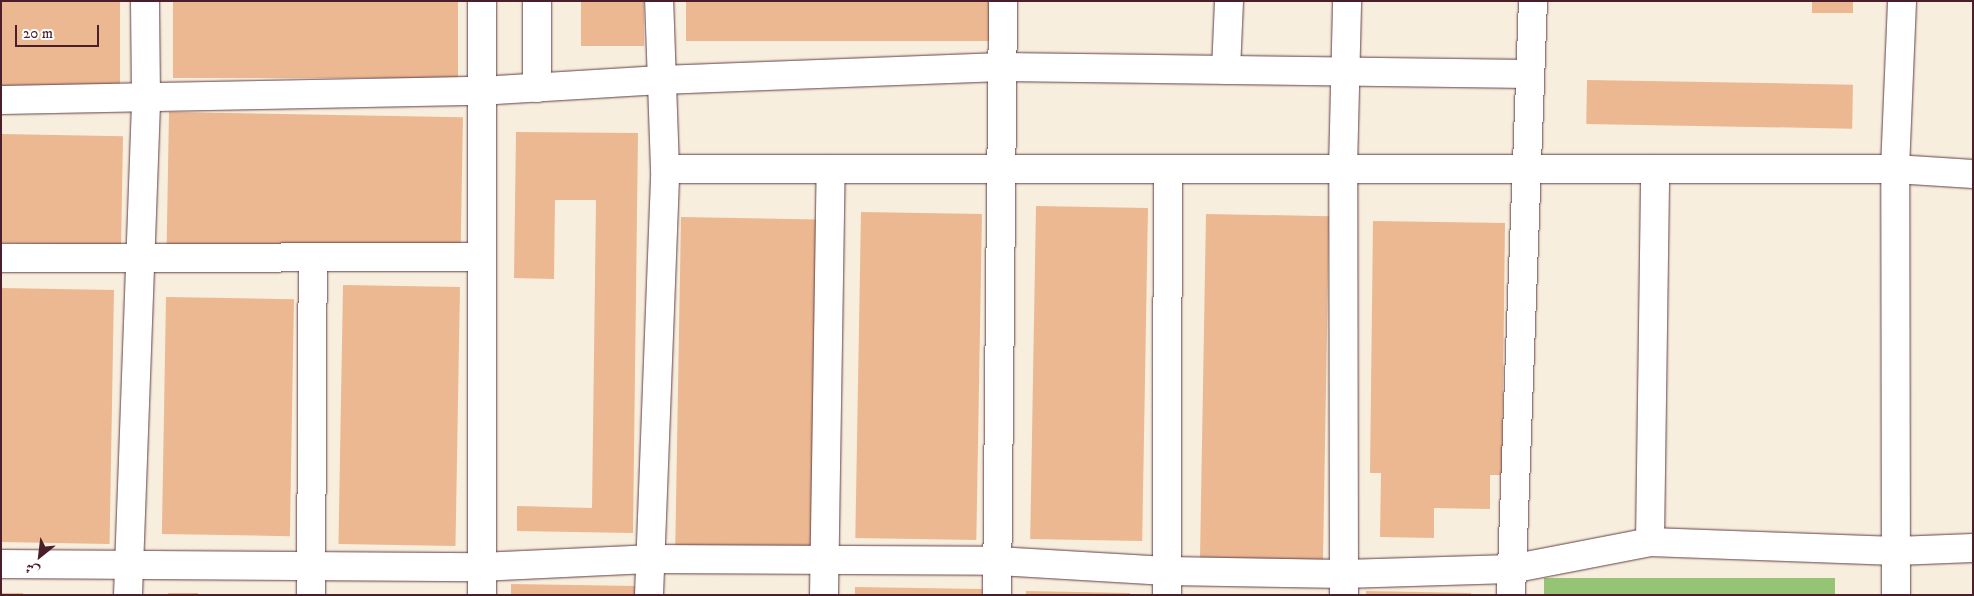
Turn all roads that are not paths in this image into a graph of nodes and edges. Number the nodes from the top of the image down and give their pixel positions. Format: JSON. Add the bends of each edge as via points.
{"nodes":[{"id":1,"x":145,"y":1,"type":"edge"},
{"id":2,"x":482,"y":1,"type":"edge"},
{"id":3,"x":537,"y":1,"type":"edge"},
{"id":4,"x":659,"y":1,"type":"edge"},
{"id":5,"x":1003,"y":1,"type":"edge"},
{"id":6,"x":1229,"y":1,"type":"edge"},
{"id":7,"x":1347,"y":1,"type":"edge"},
{"id":8,"x":1533,"y":1,"type":"edge"},
{"id":9,"x":1902,"y":1,"type":"edge"},
{"id":10,"x":1002,"y":67,"type":"junction"},
{"id":11,"x":1226,"y":70,"type":"junction"},
{"id":12,"x":1346,"y":71,"type":"junction"},
{"id":13,"x":1529,"y":74,"type":"junction"},
{"id":14,"x":661,"y":80,"type":"junction"},
{"id":15,"x":536,"y":88,"type":"junction"},
{"id":16,"x":482,"y":91,"type":"junction"},
{"id":17,"x":146,"y":98,"type":"junction"},
{"id":18,"x":1,"y":100,"type":"edge"},
{"id":19,"x":665,"y":169,"type":"junction"},
{"id":20,"x":831,"y":169,"type":"junction"},
{"id":21,"x":1002,"y":169,"type":"junction"},
{"id":22,"x":1168,"y":169,"type":"junction"},
{"id":23,"x":1343,"y":169,"type":"junction"},
{"id":24,"x":1527,"y":169,"type":"junction"},
{"id":25,"x":1655,"y":169,"type":"junction"},
{"id":26,"x":1895,"y":169,"type":"junction"},
{"id":27,"x":1973,"y":174,"type":"edge"},
{"id":28,"x":482,"y":256,"type":"junction"},
{"id":29,"x":141,"y":257,"type":"junction"},
{"id":30,"x":313,"y":257,"type":"junction"},
{"id":31,"x":1,"y":258,"type":"edge"},
{"id":32,"x":1650,"y":542,"type":"junction"},
{"id":33,"x":1973,"y":548,"type":"edge"},
{"id":34,"x":1896,"y":551,"type":"junction"},
{"id":35,"x":649,"y":559,"type":"junction"},
{"id":36,"x":824,"y":562,"type":"junction"},
{"id":37,"x":997,"y":562,"type":"junction"},
{"id":38,"x":1,"y":564,"type":"edge"},
{"id":39,"x":128,"y":565,"type":"junction"},
{"id":40,"x":311,"y":566,"type":"junction"},
{"id":41,"x":482,"y":567,"type":"junction"},
{"id":42,"x":1511,"y":582,"type":"edge"},
{"id":43,"x":1167,"y":583,"type":"edge"},
{"id":44,"x":1344,"y":584,"type":"edge"},
{"id":45,"x":128,"y":595,"type":"edge"},
{"id":46,"x":311,"y":595,"type":"edge"},
{"id":47,"x":482,"y":595,"type":"edge"},
{"id":48,"x":649,"y":595,"type":"edge"},
{"id":49,"x":824,"y":595,"type":"edge"},
{"id":50,"x":997,"y":595,"type":"edge"},
{"id":51,"x":1896,"y":595,"type":"edge"}],
"edges":[{"from":1,"to":17,"type":"street"},
{"from":2,"to":16,"type":"street"},
{"from":3,"to":15,"type":"street"},
{"from":4,"to":14,"type":"street"},
{"from":5,"to":10,"type":"street"},
{"from":6,"to":11,"type":"street"},
{"from":7,"to":12,"type":"street"},
{"from":8,"to":13,"type":"street"},
{"from":9,"to":26,"type":"street"},
{"from":10,"to":11,"type":"street"},
{"from":10,"to":14,"type":"street"},
{"from":10,"to":21,"type":"street"},
{"from":11,"to":12,"type":"street"},
{"from":12,"to":13,"type":"street"},
{"from":12,"to":23,"type":"street"},
{"from":13,"to":24,"type":"street"},
{"from":14,"to":15,"type":"street"},
{"from":14,"to":19,"type":"street"},
{"from":15,"to":16,"type":"street"},
{"from":16,"to":17,"type":"street"},
{"from":16,"to":28,"type":"street"},
{"from":17,"to":18,"type":"street"},
{"from":17,"to":29,"type":"street"},
{"from":19,"to":20,"type":"street"},
{"from":19,"to":35,"type":"street"},
{"from":20,"to":21,"type":"street"},
{"from":20,"to":36,"type":"street"},
{"from":21,"to":22,"type":"street"},
{"from":21,"to":37,"type":"street"},
{"from":22,"to":23,"type":"street"},
{"from":22,"to":43,"type":"street"},
{"from":23,"to":24,"type":"street"},
{"from":23,"to":44,"type":"street"},
{"from":24,"to":25,"type":"street"},
{"from":24,"to":42,"type":"street"},
{"from":25,"to":26,"type":"street"},
{"from":25,"to":32,"type":"street"},
{"from":26,"to":27,"type":"street"},
{"from":26,"to":34,"type":"street"},
{"from":28,"to":30,"type":"street"},
{"from":28,"to":41,"type":"street"},
{"from":29,"to":30,"type":"street"},
{"from":29,"to":31,"type":"street"},
{"from":29,"to":39,"type":"street"},
{"from":30,"to":40,"type":"street"},
{"from":32,"to":34,"type":"street"},
{"from":32,"to":42,"type":"street"},
{"from":33,"to":34,"type":"street"},
{"from":34,"to":51,"type":"street"},
{"from":35,"to":36,"type":"street"},
{"from":35,"to":41,"type":"street"},
{"from":35,"to":48,"type":"street"},
{"from":36,"to":37,"type":"street"},
{"from":36,"to":49,"type":"street"},
{"from":37,"to":43,"type":"street"},
{"from":37,"to":50,"type":"street"},
{"from":38,"to":39,"type":"street"},
{"from":39,"to":40,"type":"street"},
{"from":39,"to":45,"type":"street"},
{"from":40,"to":41,"type":"street"},
{"from":40,"to":46,"type":"street"},
{"from":41,"to":47,"type":"street"},
{"from":42,"to":44,"type":"street"},
{"from":43,"to":44,"type":"street"}]}
